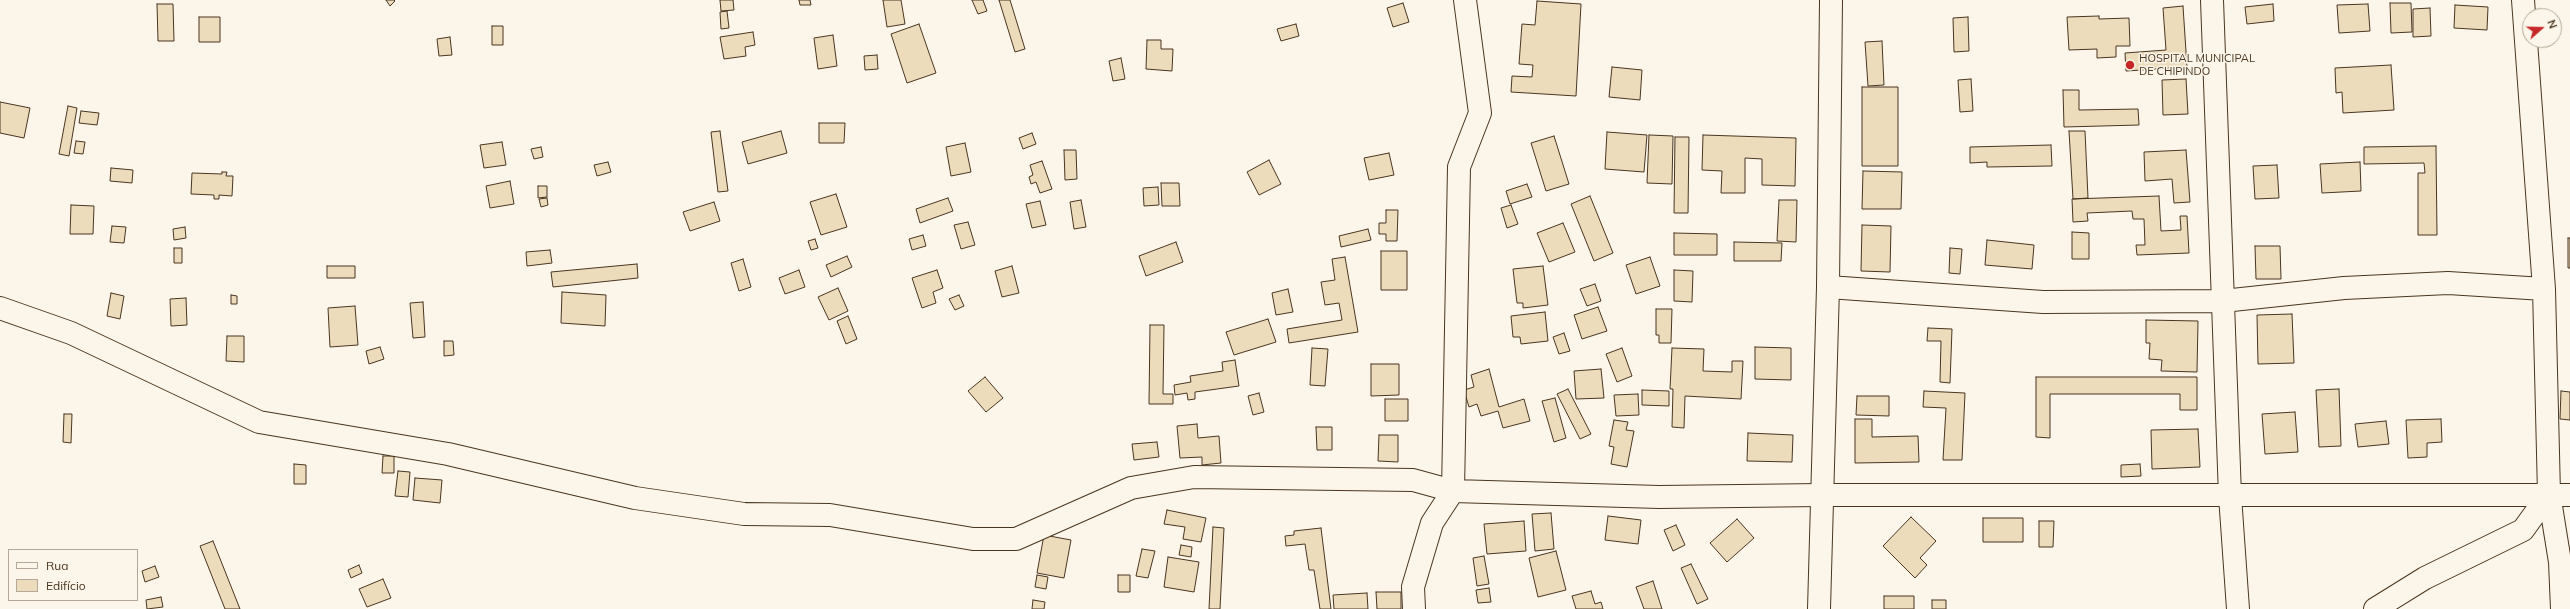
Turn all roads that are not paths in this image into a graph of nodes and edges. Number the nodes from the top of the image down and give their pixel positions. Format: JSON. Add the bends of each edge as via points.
{"nodes":[{"id":1,"x":1465,"y":0,"type":"edge"},
{"id":2,"x":1831,"y":0,"type":"edge"},
{"id":3,"x":2212,"y":0,"type":"edge"},
{"id":4,"x":2523,"y":0,"type":"edge"},
{"id":5,"x":1828,"y":287,"type":"junction"},
{"id":6,"x":2544,"y":290,"type":"junction"},
{"id":7,"x":2222,"y":301,"type":"junction"},
{"id":8,"x":0,"y":308,"type":"edge"},
{"id":9,"x":1453,"y":491,"type":"junction"},
{"id":10,"x":2549,"y":494,"type":"junction"},
{"id":11,"x":1821,"y":495,"type":"junction"},
{"id":12,"x":2570,"y":495,"type":"edge"},
{"id":13,"x":2230,"y":496,"type":"junction"},
{"id":14,"x":1414,"y":609,"type":"edge"},
{"id":15,"x":1819,"y":609,"type":"edge"},
{"id":16,"x":2238,"y":609,"type":"edge"},
{"id":17,"x":2375,"y":609,"type":"edge"},
{"id":18,"x":2562,"y":609,"type":"edge"}],
"edges":[{"from":1,"to":9,"type":"street","via":[[1480,113],[1459,167]]},
{"from":2,"to":5,"type":"street"},
{"from":3,"to":7,"type":"street"},
{"from":4,"to":6,"type":"street"},
{"from":5,"to":7,"type":"street","via":[[2043,302]]},
{"from":5,"to":11,"type":"street"},
{"from":6,"to":7,"type":"street","via":[[2448,283],[2344,288]]},
{"from":6,"to":10,"type":"street"},
{"from":7,"to":13,"type":"street"},
{"from":8,"to":9,"type":"street","via":[[71,333],[259,422],[448,454],[635,498],[744,514],[830,515],[973,539],[1016,539],[1131,488],[1194,477],[1413,480]]},
{"from":9,"to":11,"type":"street","via":[[1659,497]]},
{"from":9,"to":14,"type":"street","via":[[1432,523],[1413,587]]},
{"from":10,"to":12,"type":"street"},
{"from":10,"to":13,"type":"street"},
{"from":10,"to":17,"type":"street","via":[[2523,530],[2425,578]]},
{"from":10,"to":18,"type":"street","via":[[2560,562]]},
{"from":11,"to":13,"type":"street"},
{"from":11,"to":15,"type":"street"},
{"from":13,"to":16,"type":"street"}]}
